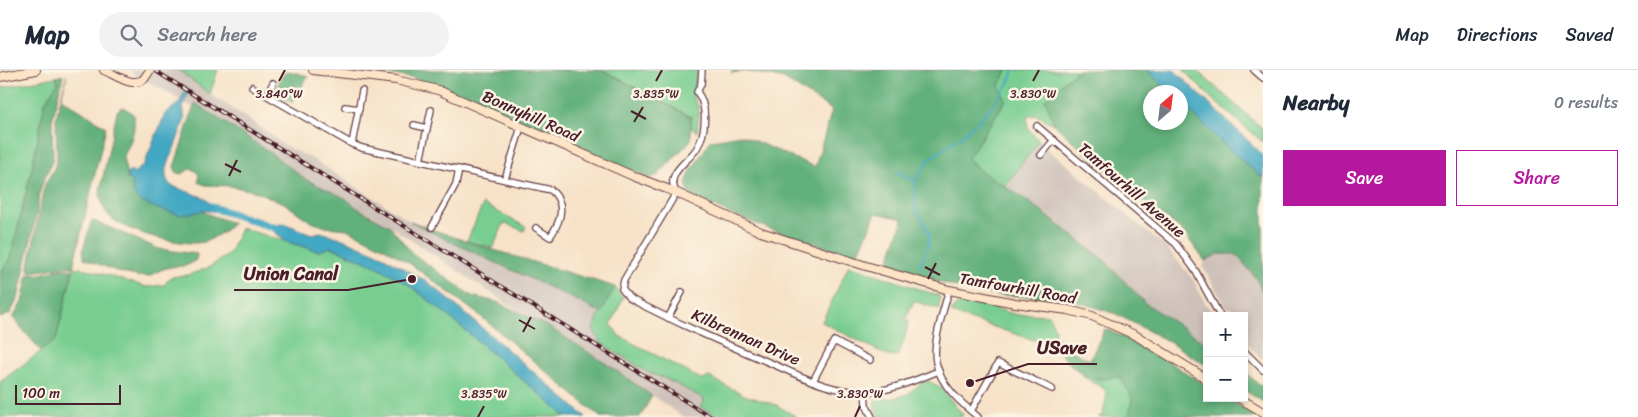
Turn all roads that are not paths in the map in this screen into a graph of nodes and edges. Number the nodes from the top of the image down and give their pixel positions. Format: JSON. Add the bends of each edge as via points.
{"nodes":[{"id":1,"x":36,"y":70,"type":"edge"},
{"id":2,"x":104,"y":70,"type":"edge"},
{"id":3,"x":150,"y":70,"type":"edge"},
{"id":4,"x":313,"y":70,"type":"edge"},
{"id":5,"x":702,"y":70,"type":"edge"},
{"id":6,"x":1254,"y":70,"type":"edge"},
{"id":7,"x":0,"y":77,"type":"edge"},
{"id":8,"x":1263,"y":78,"type":"edge"},
{"id":9,"x":273,"y":83,"type":"dead end"},
{"id":10,"x":252,"y":87,"type":"dead end"},
{"id":11,"x":362,"y":91,"type":"dead end"},
{"id":12,"x":267,"y":95,"type":"junction"},
{"id":13,"x":345,"y":107,"type":"dead end"},
{"id":14,"x":359,"y":110,"type":"junction"},
{"id":15,"x":431,"y":110,"type":"dead end"},
{"id":16,"x":414,"y":125,"type":"dead end"},
{"id":17,"x":1037,"y":126,"type":"dead end"},
{"id":18,"x":521,"y":127,"type":"junction"},
{"id":19,"x":427,"y":128,"type":"junction"},
{"id":20,"x":1054,"y":140,"type":"junction"},
{"id":21,"x":352,"y":144,"type":"junction"},
{"id":22,"x":1041,"y":155,"type":"dead end"},
{"id":23,"x":420,"y":161,"type":"junction"},
{"id":24,"x":459,"y":169,"type":"junction"},
{"id":25,"x":505,"y":179,"type":"junction"},
{"id":26,"x":675,"y":192,"type":"junction"},
{"id":27,"x":432,"y":226,"type":"dead end"},
{"id":28,"x":536,"y":228,"type":"dead end"},
{"id":29,"x":949,"y":290,"type":"junction"},
{"id":30,"x":682,"y":292,"type":"dead end"},
{"id":31,"x":1218,"y":312,"type":"edge"},
{"id":32,"x":668,"y":318,"type":"junction"},
{"id":33,"x":1248,"y":355,"type":"edge"},
{"id":34,"x":870,"y":360,"type":"dead end"},
{"id":35,"x":1263,"y":370,"type":"edge"},
{"id":36,"x":939,"y":371,"type":"junction"},
{"id":37,"x":1203,"y":377,"type":"edge"},
{"id":38,"x":813,"y":381,"type":"junction"},
{"id":39,"x":1052,"y":389,"type":"dead end"},
{"id":40,"x":865,"y":392,"type":"junction"},
{"id":41,"x":1246,"y":402,"type":"edge"},
{"id":42,"x":971,"y":411,"type":"junction"},
{"id":43,"x":1263,"y":412,"type":"edge"},
{"id":44,"x":872,"y":417,"type":"edge"},
{"id":45,"x":978,"y":417,"type":"edge"}],
"edges":[{"from":1,"to":7,"type":"main road"},
{"from":2,"to":3,"type":"main road","bridge":true,"via":[[137,83],[144,80]]},
{"from":4,"to":18,"type":"main road","name":"Bonnyhill Road","via":[[396,80],[438,90]]},
{"from":5,"to":26,"type":"street","via":[[697,92],[704,113],[702,137],[674,176]]},
{"from":6,"to":8,"type":"street"},
{"from":9,"to":12,"type":"street"},
{"from":10,"to":12,"type":"street"},
{"from":11,"to":14,"type":"street"},
{"from":12,"to":21,"type":"street"},
{"from":13,"to":14,"type":"street"},
{"from":14,"to":21,"type":"street"},
{"from":15,"to":19,"type":"street"},
{"from":16,"to":19,"type":"street"},
{"from":17,"to":20,"type":"street","name":"Tamfourhill Avenue"},
{"from":18,"to":25,"type":"street"},
{"from":18,"to":26,"type":"main road","name":"Bonnyhill Road"},
{"from":19,"to":23,"type":"street"},
{"from":20,"to":22,"type":"street"},
{"from":20,"to":31,"type":"street","name":"Tamfourhill Avenue","via":[[1176,244]]},
{"from":21,"to":23,"type":"street"},
{"from":23,"to":24,"type":"street"},
{"from":24,"to":25,"type":"street"},
{"from":24,"to":27,"type":"street","via":[[456,184]]},
{"from":25,"to":28,"type":"street","via":[[548,189],[558,196],[561,212],[550,237]]},
{"from":26,"to":29,"type":"main road","name":"Tamfourhill Road","via":[[761,232]]},
{"from":26,"to":32,"type":"street","name":"Kilbrennan Drive","via":[[624,280],[622,289],[629,298]]},
{"from":29,"to":36,"type":"street","via":[[936,349]]},
{"from":29,"to":37,"type":"main road","name":"Tamfourhill Road","via":[[1092,316],[1135,335]]},
{"from":30,"to":32,"type":"street","name":"Kilbrennan Drive"},
{"from":32,"to":38,"type":"street","name":"Kilbrennan Drive"},
{"from":33,"to":35,"type":"street"},
{"from":34,"to":38,"type":"street","name":"Kilbrennan Drive","via":[[834,341]]},
{"from":36,"to":40,"type":"street","name":"Kilbrennan Drive","via":[[889,389]]},
{"from":36,"to":42,"type":"street","via":[[945,384]]},
{"from":38,"to":40,"type":"street","name":"Kilbrennan Drive","via":[[829,388]]},
{"from":39,"to":42,"type":"street","via":[[998,363]]},
{"from":40,"to":44,"type":"street","via":[[866,405]]},
{"from":41,"to":43,"type":"main road"},
{"from":42,"to":45,"type":"street"}]}
